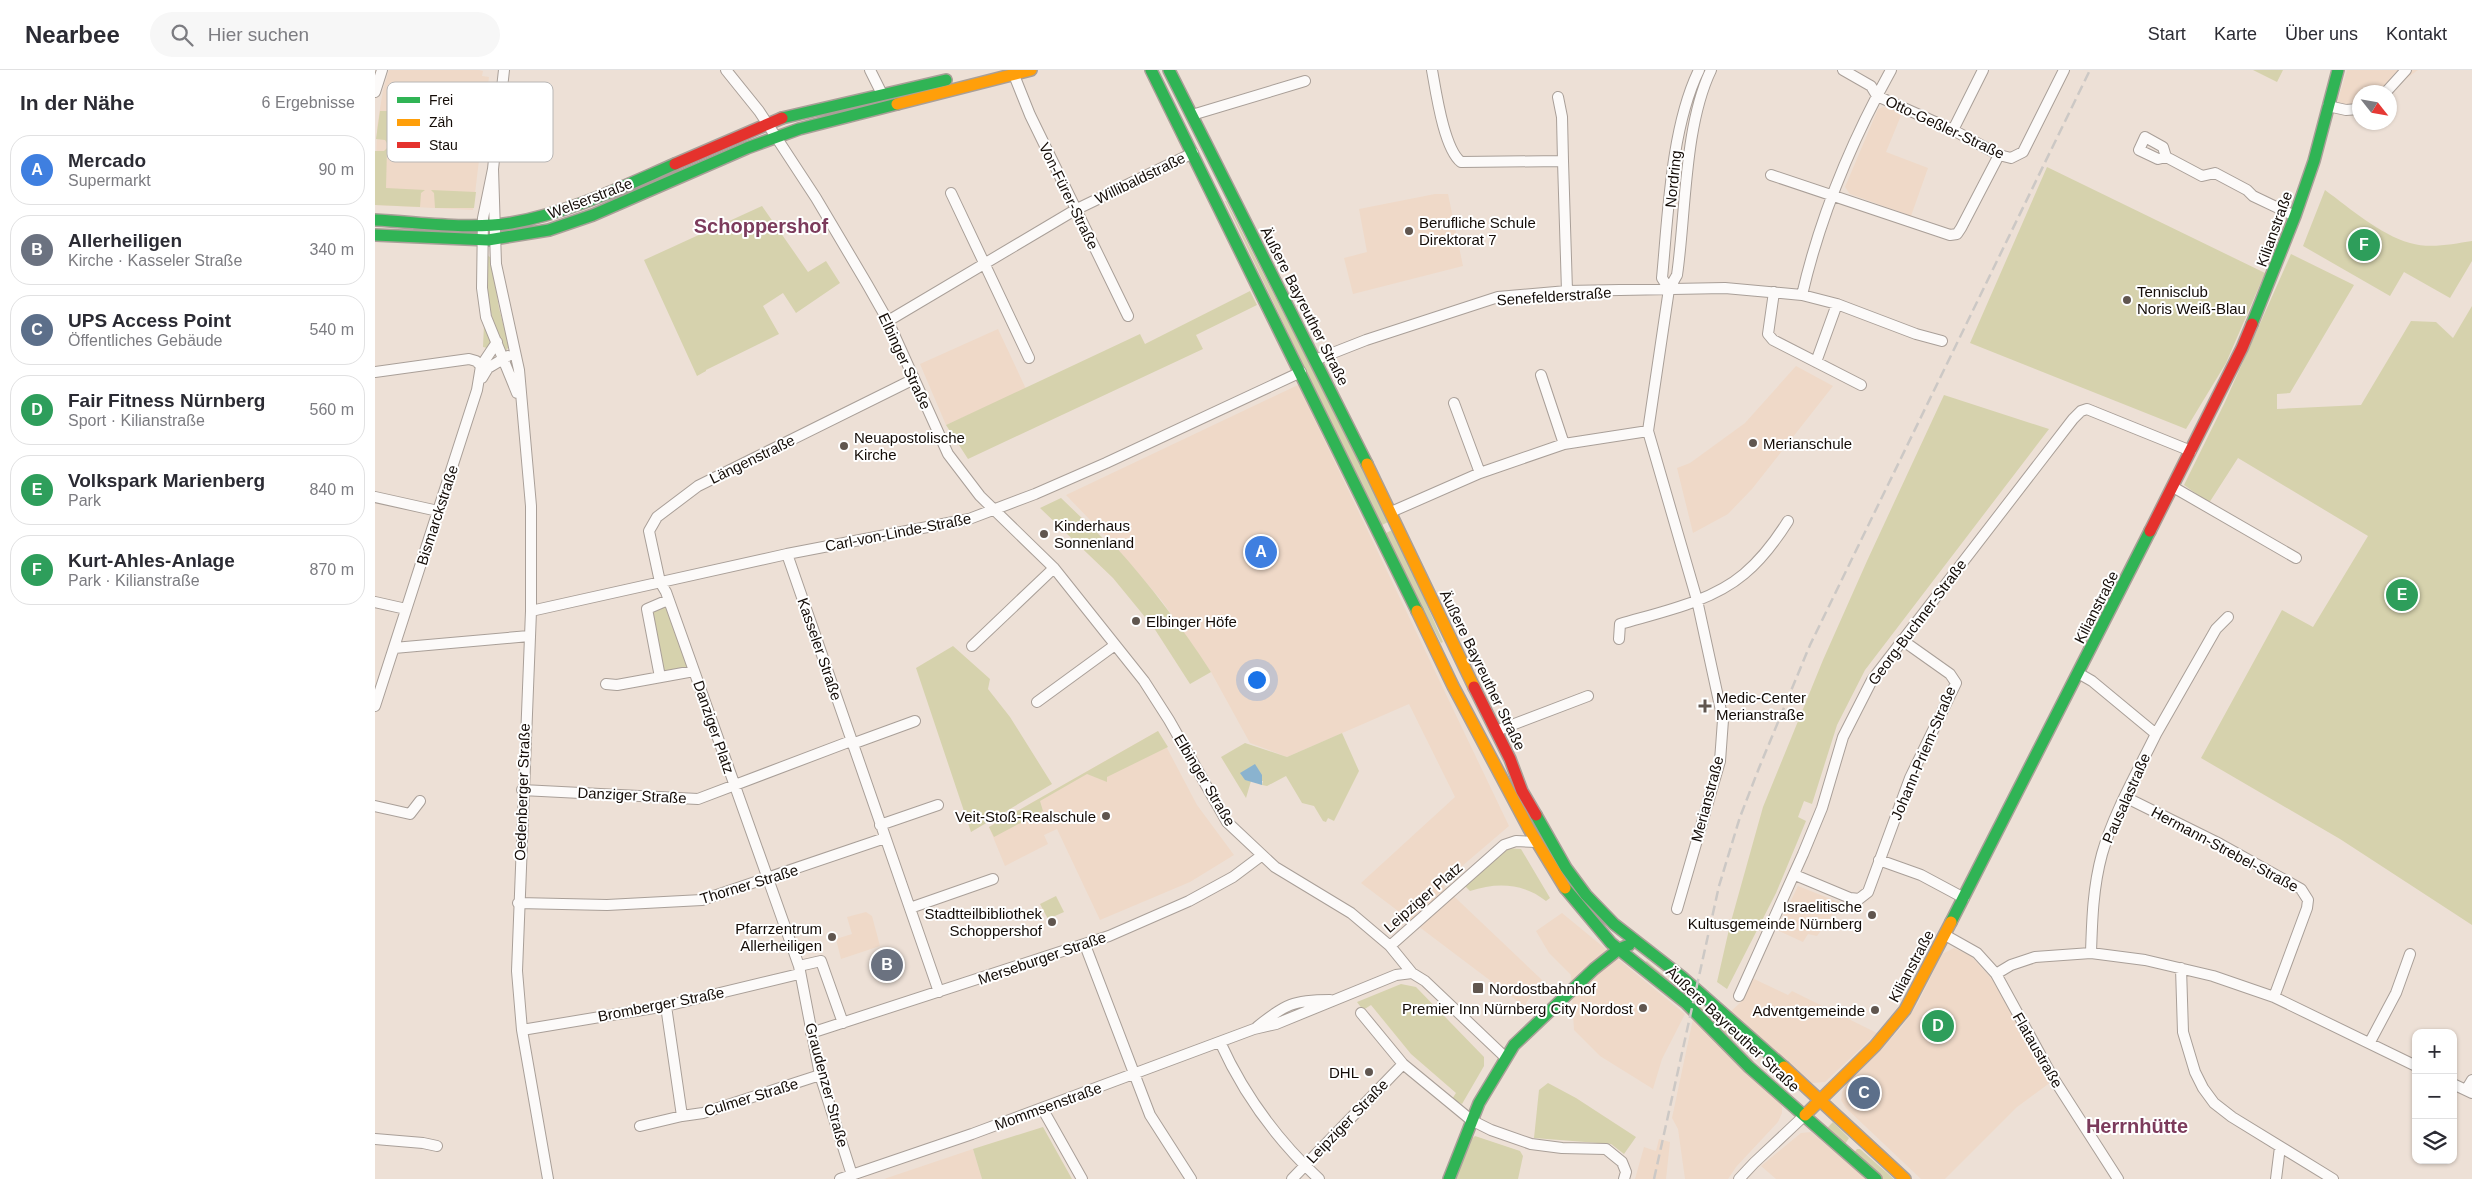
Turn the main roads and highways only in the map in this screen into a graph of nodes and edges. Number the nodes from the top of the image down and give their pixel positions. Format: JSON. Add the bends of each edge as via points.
{"nodes":[{"id":1,"x":990,"y":70,"type":"edge"},
{"id":2,"x":1031,"y":70,"type":"edge"},
{"id":3,"x":1151,"y":70,"type":"edge"},
{"id":4,"x":1169,"y":70,"type":"edge"},
{"id":5,"x":2338,"y":70,"type":"edge"},
{"id":6,"x":1233,"y":197,"type":"junction"},
{"id":7,"x":1217,"y":202,"type":"junction"},
{"id":8,"x":375,"y":220,"type":"edge"},
{"id":9,"x":375,"y":235,"type":"edge"},
{"id":10,"x":1638,"y":944,"type":"junction"},
{"id":11,"x":1622,"y":952,"type":"junction"},
{"id":12,"x":1821,"y":1100,"type":"junction"},
{"id":13,"x":1805,"y":1115,"type":"junction"},
{"id":14,"x":1863,"y":1140,"type":"junction"},
{"id":15,"x":1849,"y":1154,"type":"junction"},
{"id":16,"x":1449,"y":1179,"type":"edge"},
{"id":17,"x":1876,"y":1179,"type":"edge"},
{"id":18,"x":1905,"y":1179,"type":"edge"}],
"edges":[{"from":1,"to":8,"type":"main road","name":"Welserstraße","via":[[795,114],[767,123],[568,209],[519,221],[488,224]]},
{"from":2,"to":9,"type":"main road","name":"Welserstraße","via":[[775,137],[578,221],[533,234],[494,240]]},
{"from":3,"to":7,"type":"main road","name":"Äußere Bayreuther Straße"},
{"from":4,"to":6,"type":"main road","name":"Äußere Bayreuther Straße"},
{"from":5,"to":12,"type":"main road","name":"Kilianstraße","via":[[2295,216],[2242,348],[2173,487],[1915,993],[1875,1046]]},
{"from":6,"to":7,"type":"main road","via":[[1225,195]]},
{"from":6,"to":10,"type":"main road","name":"Äußere Bayreuther Straße","via":[[1391,512],[1497,731],[1522,791],[1565,868],[1595,905]]},
{"from":7,"to":11,"type":"main road","name":"Äußere Bayreuther Straße","via":[[1452,684],[1536,842],[1568,894],[1593,925]]},
{"from":10,"to":11,"type":"main road","via":[[1628,945]]},
{"from":10,"to":12,"type":"main road","name":"Äußere Bayreuther Straße","via":[[1682,977]]},
{"from":11,"to":13,"type":"main road","name":"Äußere Bayreuther Straße","via":[[1687,1003],[1749,1067]]},
{"from":11,"to":16,"type":"main road","via":[[1578,984],[1514,1045],[1471,1120]]},
{"from":12,"to":13,"type":"main road","name":"Kilianstraße"},
{"from":12,"to":14,"type":"main road","name":"Äußere Bayreuther Straße"},
{"from":13,"to":15,"type":"main road","name":"Äußere Bayreuther Straße"},
{"from":14,"to":15,"type":"main road","via":[[1852,1145]]},
{"from":14,"to":18,"type":"main road","name":"Äußere Bayreuther Straße"},
{"from":15,"to":17,"type":"main road","name":"Äußere Bayreuther Straße"}]}
